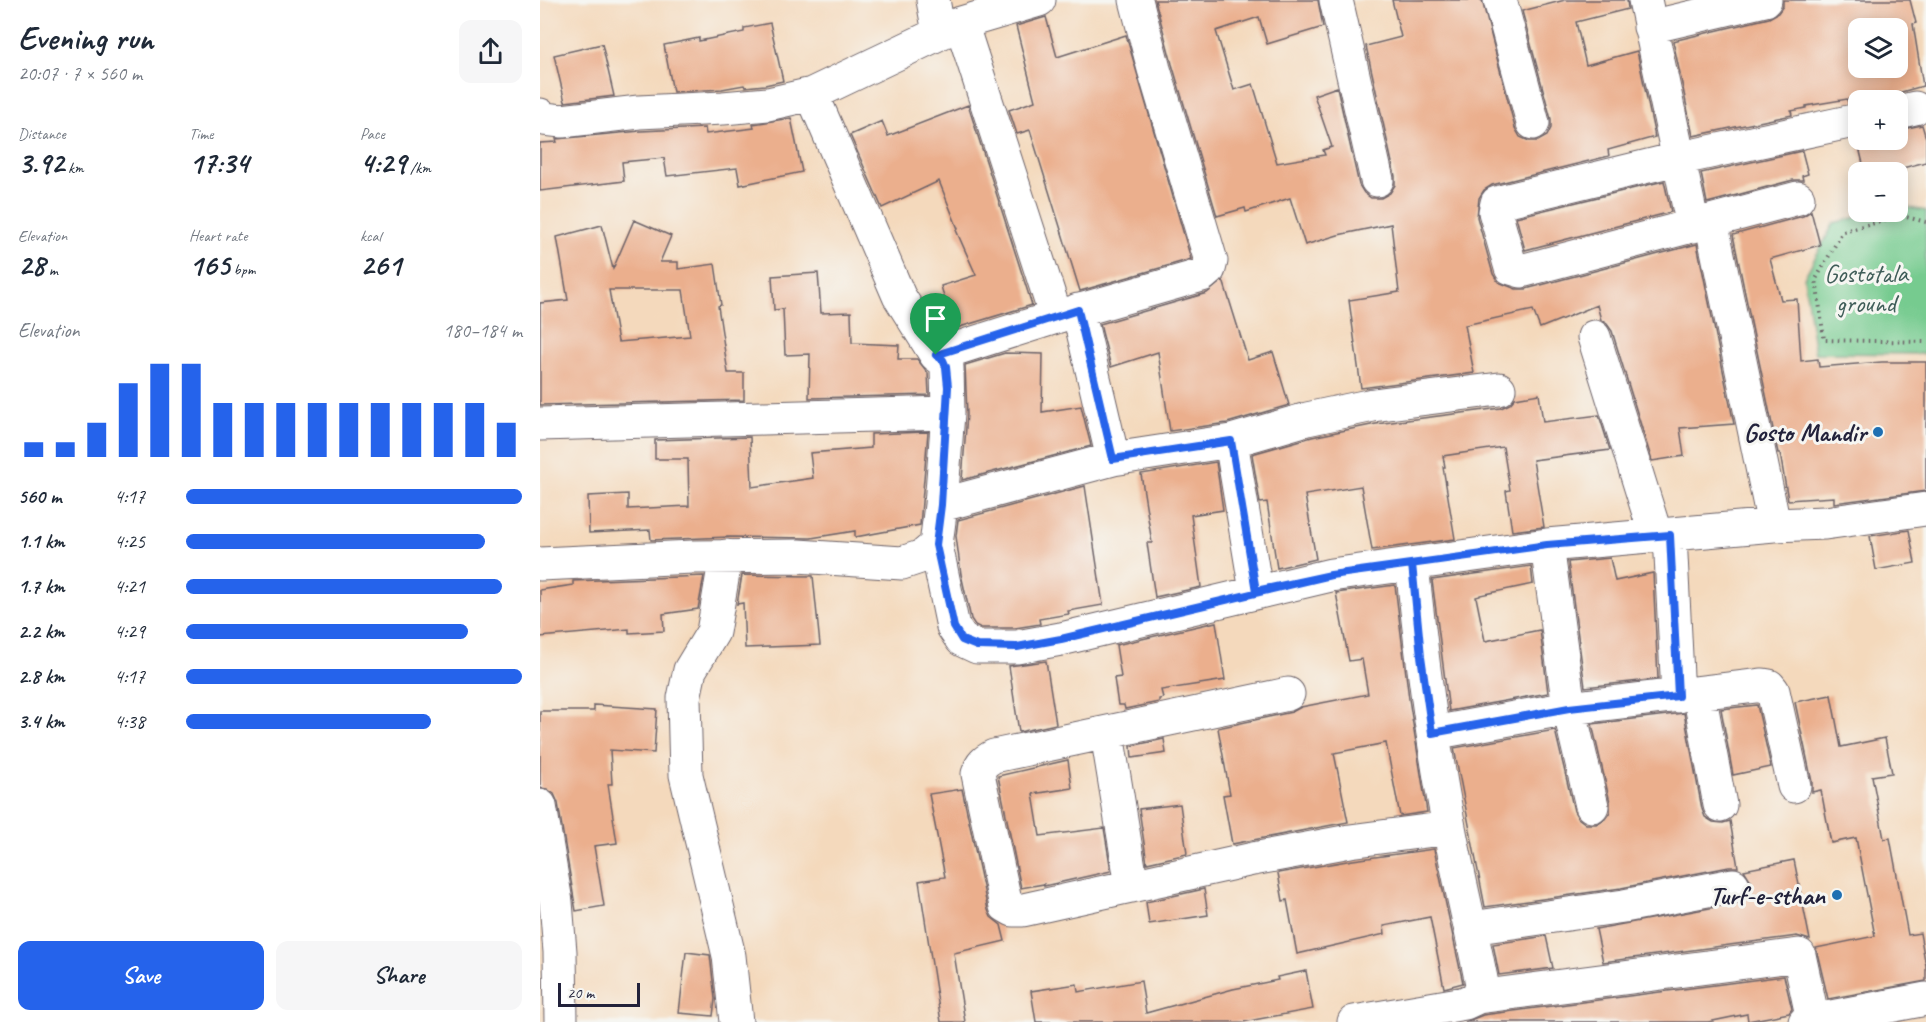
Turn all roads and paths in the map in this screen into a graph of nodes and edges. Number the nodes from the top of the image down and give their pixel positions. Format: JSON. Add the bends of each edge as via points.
{"nodes":[{"id":1,"x":933,"y":0,"type":"edge"},
{"id":2,"x":1040,"y":0,"type":"edge"},
{"id":3,"x":1136,"y":0,"type":"edge"},
{"id":4,"x":1336,"y":0,"type":"edge"},
{"id":5,"x":1500,"y":0,"type":"edge"},
{"id":6,"x":1765,"y":0,"type":"edge"},
{"id":7,"x":1647,"y":14,"type":"edge"},
{"id":8,"x":950,"y":28,"type":"junction"},
{"id":9,"x":812,"y":94,"type":"junction"},
{"id":10,"x":540,"y":115,"type":"edge"},
{"id":11,"x":1848,"y":122,"type":"edge"},
{"id":12,"x":1533,"y":123,"type":"dead end"},
{"id":13,"x":1677,"y":159,"type":"junction"},
{"id":14,"x":1377,"y":180,"type":"dead end"},
{"id":15,"x":1798,"y":198,"type":"dead end"},
{"id":16,"x":1926,"y":222,"type":"edge"},
{"id":17,"x":1702,"y":224,"type":"junction"},
{"id":18,"x":1067,"y":314,"type":"junction"},
{"id":19,"x":1594,"y":337,"type":"dead end"},
{"id":20,"x":1926,"y":342,"type":"edge"},
{"id":21,"x":936,"y":355,"type":"junction"},
{"id":22,"x":1499,"y":389,"type":"dead end"},
{"id":23,"x":948,"y":412,"type":"junction"},
{"id":24,"x":540,"y":424,"type":"edge"},
{"id":25,"x":1231,"y":441,"type":"junction"},
{"id":26,"x":1113,"y":459,"type":"junction"},
{"id":27,"x":941,"y":505,"type":"junction"},
{"id":28,"x":1926,"y":509,"type":"edge"},
{"id":29,"x":1774,"y":525,"type":"junction"},
{"id":30,"x":1663,"y":535,"type":"junction"},
{"id":31,"x":936,"y":545,"type":"junction"},
{"id":32,"x":1547,"y":545,"type":"junction"},
{"id":33,"x":726,"y":556,"type":"junction"},
{"id":34,"x":540,"y":564,"type":"edge"},
{"id":35,"x":1412,"y":564,"type":"junction"},
{"id":36,"x":1256,"y":591,"type":"junction"},
{"id":37,"x":1288,"y":694,"type":"dead end"},
{"id":38,"x":1689,"y":694,"type":"junction"},
{"id":39,"x":1569,"y":708,"type":"junction"},
{"id":40,"x":1432,"y":733,"type":"junction"},
{"id":41,"x":1107,"y":734,"type":"junction"},
{"id":42,"x":1794,"y":786,"type":"dead end"},
{"id":43,"x":1720,"y":805,"type":"dead end"},
{"id":44,"x":540,"y":806,"type":"edge"},
{"id":45,"x":1592,"y":806,"type":"dead end"},
{"id":46,"x":1449,"y":828,"type":"junction"},
{"id":47,"x":1733,"y":885,"type":"dead end"},
{"id":48,"x":1132,"y":886,"type":"junction"},
{"id":49,"x":548,"y":902,"type":"edge"},
{"id":50,"x":1471,"y":928,"type":"junction"},
{"id":51,"x":1478,"y":997,"type":"junction"},
{"id":52,"x":1920,"y":1007,"type":"edge"},
{"id":53,"x":1809,"y":1021,"type":"edge"},
{"id":54,"x":561,"y":1022,"type":"edge"},
{"id":55,"x":736,"y":1022,"type":"edge"},
{"id":56,"x":1354,"y":1022,"type":"edge"}],
"edges":[{"from":1,"to":8,"type":"street"},
{"from":2,"to":8,"type":"street"},
{"from":3,"to":18,"type":"street","via":[[1211,261],[1202,274]]},
{"from":4,"to":14,"type":"street"},
{"from":5,"to":12,"type":"street"},
{"from":6,"to":7,"type":"street"},
{"from":7,"to":13,"type":"street"},
{"from":8,"to":9,"type":"street"},
{"from":8,"to":18,"type":"street"},
{"from":9,"to":10,"type":"street","via":[[768,104],[562,121]]},
{"from":9,"to":21,"type":"street","via":[[899,296]]},
{"from":11,"to":13,"type":"street"},
{"from":13,"to":17,"type":"street"},
{"from":13,"to":17,"type":"street","via":[[1497,203],[1495,212],[1511,268],[1517,271]]},
{"from":15,"to":17,"type":"street"},
{"from":16,"to":20,"type":"path","via":[[1902,216],[1843,231],[1816,279],[1824,340]]},
{"from":17,"to":29,"type":"street"},
{"from":18,"to":21,"type":"street"},
{"from":18,"to":26,"type":"street"},
{"from":19,"to":30,"type":"street"},
{"from":21,"to":23,"type":"street","via":[[946,367]]},
{"from":22,"to":25,"type":"street","via":[[1373,405]]},
{"from":23,"to":24,"type":"street"},
{"from":23,"to":27,"type":"street"},
{"from":25,"to":26,"type":"street"},
{"from":25,"to":36,"type":"street"},
{"from":26,"to":27,"type":"street"},
{"from":27,"to":31,"type":"street"},
{"from":28,"to":29,"type":"street"},
{"from":29,"to":30,"type":"street"},
{"from":30,"to":32,"type":"street"},
{"from":30,"to":38,"type":"street"},
{"from":31,"to":33,"type":"street","via":[[923,556],[902,563]]},
{"from":31,"to":36,"type":"street","via":[[954,627],[962,640],[977,646],[1017,647],[1061,639]]},
{"from":32,"to":35,"type":"street"},
{"from":32,"to":39,"type":"street"},
{"from":33,"to":34,"type":"street"},
{"from":33,"to":55,"type":"street","via":[[713,632],[690,670],[684,698],[685,764],[729,956]]},
{"from":35,"to":36,"type":"street"},
{"from":35,"to":40,"type":"street"},
{"from":37,"to":41,"type":"street"},
{"from":38,"to":39,"type":"street"},
{"from":38,"to":42,"type":"street","via":[[1769,686]]},
{"from":38,"to":43,"type":"street"},
{"from":39,"to":40,"type":"street"},
{"from":39,"to":45,"type":"street"},
{"from":40,"to":46,"type":"street"},
{"from":41,"to":48,"type":"street"},
{"from":41,"to":48,"type":"street","via":[[994,756],[981,766],[978,774],[1006,906],[1023,910]]},
{"from":44,"to":49,"type":"street"},
{"from":46,"to":48,"type":"street","via":[[1350,841]]},
{"from":46,"to":50,"type":"street"},
{"from":47,"to":50,"type":"street","via":[[1624,906]]},
{"from":49,"to":54,"type":"street","via":[[560,952]]},
{"from":50,"to":51,"type":"street","via":[[1482,984]]},
{"from":51,"to":53,"type":"street","via":[[1799,956]]},
{"from":51,"to":56,"type":"street","via":[[1465,1003]]},
{"from":52,"to":53,"type":"street"}]}
